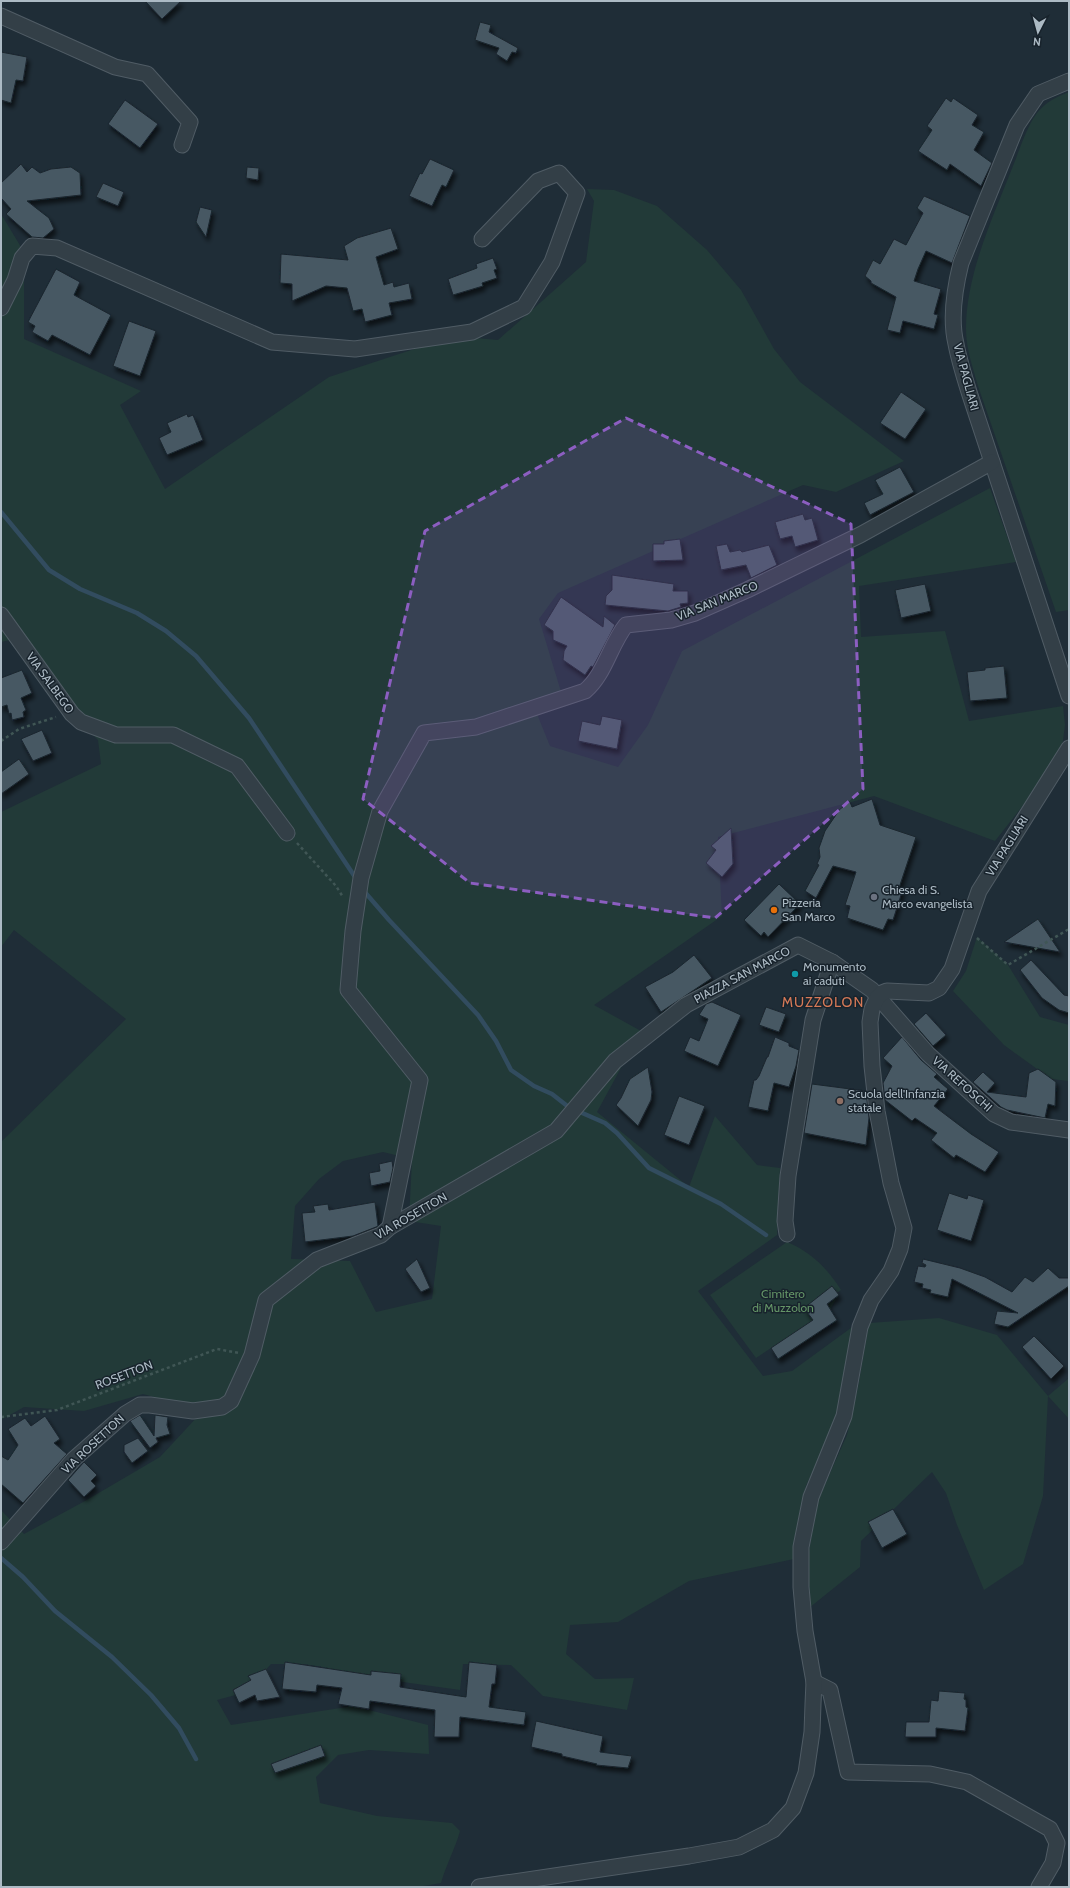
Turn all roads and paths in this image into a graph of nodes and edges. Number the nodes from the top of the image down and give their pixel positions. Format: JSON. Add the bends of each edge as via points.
{"nodes":[{"id":1,"x":1,"y":16,"type":"edge"},
{"id":2,"x":1069,"y":81,"type":"edge"},
{"id":3,"x":182,"y":145,"type":"dead end"},
{"id":4,"x":482,"y":239,"type":"dead end"},
{"id":5,"x":1,"y":308,"type":"edge"},
{"id":6,"x":992,"y":462,"type":"junction"},
{"id":7,"x":1,"y":615,"type":"edge"},
{"id":8,"x":1069,"y":696,"type":"edge"},
{"id":9,"x":72,"y":714,"type":"junction"},
{"id":10,"x":1,"y":741,"type":"edge"},
{"id":11,"x":1069,"y":748,"type":"edge"},
{"id":12,"x":287,"y":833,"type":"joint"},
{"id":13,"x":355,"y":918,"type":"junction"},
{"id":14,"x":1069,"y":929,"type":"edge"},
{"id":15,"x":977,"y":937,"type":"dead end"},
{"id":16,"x":832,"y":962,"type":"junction"},
{"id":17,"x":882,"y":994,"type":"junction"},
{"id":18,"x":686,"y":1005,"type":"joint"},
{"id":19,"x":1069,"y":1130,"type":"edge"},
{"id":20,"x":390,"y":1227,"type":"junction"},
{"id":21,"x":787,"y":1234,"type":"dead end"},
{"id":22,"x":252,"y":1355,"type":"junction"},
{"id":23,"x":1,"y":1417,"type":"edge"},
{"id":24,"x":1,"y":1542,"type":"edge"},
{"id":25,"x":814,"y":1682,"type":"junction"},
{"id":26,"x":479,"y":1887,"type":"edge"},
{"id":27,"x":1039,"y":1887,"type":"edge"}],
"edges":[{"from":1,"to":3,"type":"street","via":[[115,67],[147,74],[190,122]]},
{"from":2,"to":6,"type":"street","name":"VIA PAGLIARI","via":[[1038,94],[1017,125],[961,263],[956,284],[955,342]]},
{"from":4,"to":5,"type":"street","via":[[538,181],[559,173],[577,193],[552,262],[524,307],[472,332],[355,349],[272,342],[57,248],[32,246],[22,258],[15,280]]},
{"from":6,"to":8,"type":"street","name":"VIA PAGLIARI"},
{"from":6,"to":13,"type":"street","name":"VIA SAN MARCO","via":[[860,535],[747,590],[695,613],[671,620],[626,625],[619,633],[595,683],[585,691],[476,727],[424,733],[380,811],[361,878]]},
{"from":7,"to":9,"type":"street","name":"VIA SALBEGO"},
{"from":9,"to":10,"type":"path","via":[[19,729]]},
{"from":9,"to":12,"type":"street","name":"VIA SALBEGO","via":[[82,722],[116,735],[173,735],[237,766]]},
{"from":11,"to":17,"type":"street","name":"VIA PAGLIARI","via":[[979,891],[952,969],[939,988],[929,993]]},
{"from":12,"to":13,"type":"path","via":[[336,886]]},
{"from":13,"to":20,"type":"street","via":[[348,990],[420,1080]]},
{"from":14,"to":15,"type":"path","via":[[1008,964]]},
{"from":16,"to":17,"type":"street","name":"PIAZZA SAN MARCO","via":[[872,990]]},
{"from":16,"to":18,"type":"street","name":"PIAZZA SAN MARCO","via":[[798,945]]},
{"from":16,"to":21,"type":"street","via":[[812,1028],[788,1176],[785,1221]]},
{"from":17,"to":19,"type":"street","name":"VIA REFOSCHI","via":[[928,1054],[994,1114],[1011,1122]]},
{"from":17,"to":25,"type":"street","via":[[872,1009],[870,1022],[877,1111],[891,1183],[904,1228],[900,1249],[891,1271],[871,1300],[860,1327],[844,1416],[811,1497],[801,1547],[804,1631]]},
{"from":18,"to":20,"type":"street","name":"VIA ROSETTON","via":[[615,1061],[556,1131]]},
{"from":20,"to":22,"type":"street","name":"VIA ROSETTON","via":[[381,1235],[317,1260],[266,1300]]},
{"from":22,"to":23,"type":"path","name":"ROSETTON","via":[[217,1349],[57,1410]]},
{"from":22,"to":24,"type":"street","name":"VIA ROSETTON","via":[[231,1401],[222,1407],[193,1411],[140,1405],[125,1414],[74,1459]]},
{"from":25,"to":26,"type":"street","via":[[812,1732],[806,1773],[794,1808],[773,1830],[739,1847],[703,1854]]},
{"from":25,"to":27,"type":"street","via":[[830,1690],[848,1772],[930,1774],[967,1782],[1050,1829],[1057,1843],[1053,1863]]}]}
